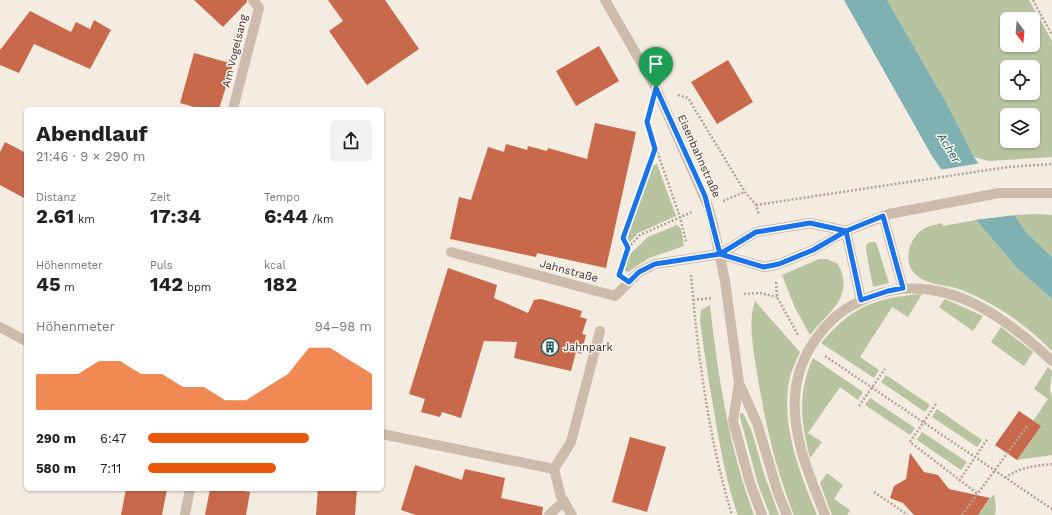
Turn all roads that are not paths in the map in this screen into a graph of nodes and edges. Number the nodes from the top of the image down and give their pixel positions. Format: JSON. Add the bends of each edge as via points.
{"nodes":[{"id":1,"x":253,"y":0,"type":"edge"},
{"id":2,"x":605,"y":0,"type":"edge"},
{"id":3,"x":234,"y":107,"type":"edge"},
{"id":4,"x":1051,"y":193,"type":"edge"},
{"id":5,"x":883,"y":216,"type":"junction"},
{"id":6,"x":846,"y":231,"type":"junction"},
{"id":7,"x":451,"y":252,"type":"dead end"},
{"id":8,"x":720,"y":254,"type":"junction"},
{"id":9,"x":903,"y":288,"type":"junction"},
{"id":10,"x":861,"y":300,"type":"junction"},
{"id":11,"x":0,"y":327,"type":"edge"},
{"id":12,"x":600,"y":331,"type":"dead end"},
{"id":13,"x":24,"y":340,"type":"edge"},
{"id":14,"x":1052,"y":361,"type":"edge"},
{"id":15,"x":738,"y":382,"type":"junction"},
{"id":16,"x":384,"y":434,"type":"edge"},
{"id":17,"x":554,"y":469,"type":"junction"},
{"id":18,"x":190,"y":491,"type":"edge"},
{"id":19,"x":564,"y":501,"type":"junction"},
{"id":20,"x":185,"y":514,"type":"dead end"},
{"id":21,"x":549,"y":515,"type":"edge"},
{"id":22,"x":572,"y":515,"type":"edge"},
{"id":23,"x":762,"y":515,"type":"edge"},
{"id":24,"x":787,"y":515,"type":"edge"},
{"id":25,"x":825,"y":515,"type":"edge"}],
"edges":[{"from":1,"to":3,"type":"street","name":"Am Vogelsang","via":[[259,8]]},
{"from":2,"to":8,"type":"street","name":"Eisenbahnstraße","via":[[656,88],[705,196]]},
{"from":4,"to":5,"type":"street","via":[[999,193],[938,203]]},
{"from":5,"to":6,"type":"street"},
{"from":5,"to":9,"type":"street"},
{"from":6,"to":8,"type":"street","via":[[810,223],[756,232]]},
{"from":6,"to":8,"type":"street","via":[[813,250],[772,266],[764,267]]},
{"from":6,"to":10,"type":"street"},
{"from":7,"to":8,"type":"street","name":"Jahnstraße","via":[[615,296],[639,272],[655,264]]},
{"from":8,"to":15,"type":"street","name":"Eisenbahnstraße"},
{"from":9,"to":10,"type":"street"},
{"from":9,"to":14,"type":"street","via":[[922,288],[947,293],[987,310],[1038,347]]},
{"from":10,"to":25,"type":"street","via":[[836,316],[816,339],[800,369],[797,381],[796,423],[804,459]]},
{"from":11,"to":13,"type":"street"},
{"from":12,"to":17,"type":"street","via":[[571,442]]},
{"from":15,"to":23,"type":"street","name":"Eisenbahnstraße","via":[[734,421],[750,483]]},
{"from":15,"to":24,"type":"street","name":"Eisenbahnstraße","via":[[757,423]]},
{"from":16,"to":17,"type":"street"},
{"from":17,"to":19,"type":"street"},
{"from":18,"to":20,"type":"street"},
{"from":19,"to":21,"type":"street"},
{"from":19,"to":22,"type":"street"}]}
